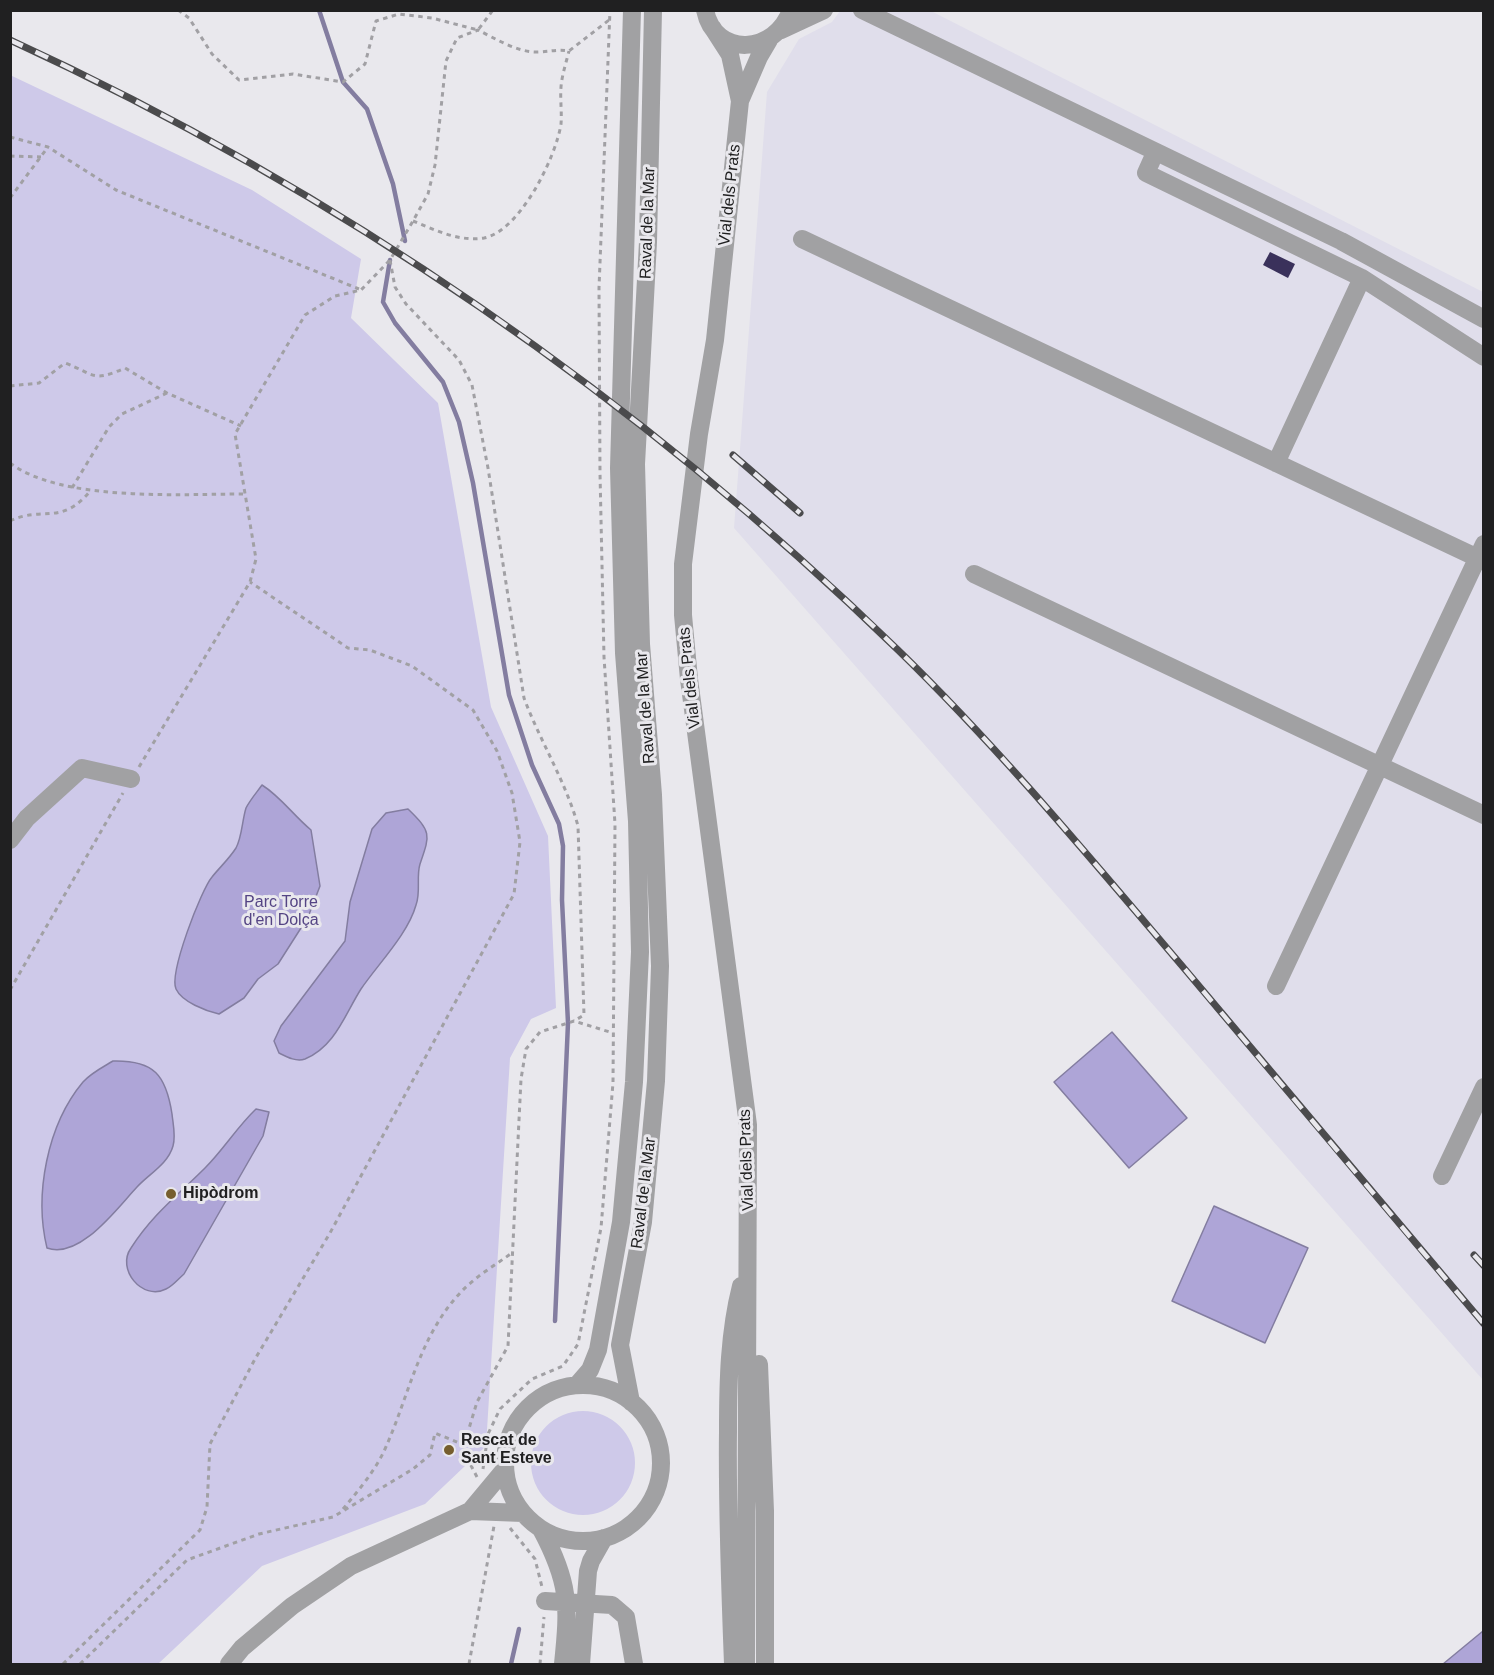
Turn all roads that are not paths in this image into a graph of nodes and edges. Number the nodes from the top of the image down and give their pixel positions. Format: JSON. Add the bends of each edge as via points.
{"nodes":[{"id":1,"x":632,"y":10,"type":"edge"},
{"id":2,"x":653,"y":10,"type":"edge"},
{"id":3,"x":791,"y":10,"type":"edge"},
{"id":4,"x":824,"y":10,"type":"edge"},
{"id":5,"x":862,"y":10,"type":"edge"},
{"id":6,"x":709,"y":19,"type":"edge"},
{"id":7,"x":775,"y":35,"type":"junction"},
{"id":8,"x":740,"y":101,"type":"junction"},
{"id":9,"x":1155,"y":153,"type":"junction"},
{"id":10,"x":802,"y":239,"type":"dead end"},
{"id":11,"x":1362,"y":278,"type":"junction"},
{"id":12,"x":1484,"y":319,"type":"edge"},
{"id":13,"x":1484,"y":357,"type":"edge"},
{"id":14,"x":1276,"y":463,"type":"junction"},
{"id":15,"x":1481,"y":554,"type":"edge"},
{"id":16,"x":974,"y":573,"type":"dead end"},
{"id":17,"x":1380,"y":766,"type":"junction"},
{"id":18,"x":131,"y":778,"type":"road end"},
{"id":19,"x":1484,"y":815,"type":"edge"},
{"id":20,"x":10,"y":840,"type":"edge"},
{"id":21,"x":1276,"y":986,"type":"dead end"},
{"id":22,"x":1484,"y":1087,"type":"edge"},
{"id":23,"x":1442,"y":1176,"type":"dead end"},
{"id":24,"x":749,"y":1255,"type":"junction"},
{"id":25,"x":577,"y":1385,"type":"junction"},
{"id":26,"x":631,"y":1402,"type":"junction"},
{"id":27,"x":505,"y":1469,"type":"junction"},
{"id":28,"x":470,"y":1511,"type":"junction"},
{"id":29,"x":523,"y":1513,"type":"junction"},
{"id":30,"x":541,"y":1529,"type":"junction"},
{"id":31,"x":604,"y":1538,"type":"junction"},
{"id":32,"x":545,"y":1601,"type":"road end"},
{"id":33,"x":577,"y":1603,"type":"junction"},
{"id":34,"x":229,"y":1665,"type":"edge"},
{"id":35,"x":562,"y":1665,"type":"edge"},
{"id":36,"x":581,"y":1665,"type":"edge"},
{"id":37,"x":634,"y":1665,"type":"edge"},
{"id":38,"x":733,"y":1665,"type":"edge"},
{"id":39,"x":746,"y":1665,"type":"edge"},
{"id":40,"x":765,"y":1665,"type":"edge"}],
"edges":[{"from":1,"to":25,"type":"street","name":"Raval de la Mar","via":[[619,468],[624,653],[637,821],[639,975],[621,1222],[598,1350],[590,1370]]},
{"from":2,"to":26,"type":"street","name":"Raval de la Mar","via":[[648,242],[636,464],[641,644],[653,795],[660,966],[656,1081],[643,1222],[620,1345]]},
{"from":3,"to":7,"type":"street","name":"Vial dels Prats"},
{"from":4,"to":7,"type":"street","name":"Vial dels Prats"},
{"from":5,"to":9,"type":"street"},
{"from":6,"to":7,"type":"street","name":"Vial dels Prats","via":[[720,35],[738,44],[759,44]]},
{"from":6,"to":8,"type":"street","name":"Vial dels Prats","via":[[730,56]]},
{"from":7,"to":8,"type":"street","name":"Vial dels Prats","via":[[754,66]]},
{"from":8,"to":24,"type":"street","name":"Vial dels Prats","via":[[715,340],[683,564],[683,615],[745,1091]]},
{"from":9,"to":11,"type":"street","via":[[1146,173]]},
{"from":9,"to":12,"type":"street","via":[[1341,241]]},
{"from":10,"to":14,"type":"street"},
{"from":11,"to":13,"type":"street"},
{"from":11,"to":14,"type":"street"},
{"from":14,"to":15,"type":"street"},
{"from":15,"to":17,"type":"street"},
{"from":16,"to":17,"type":"street"},
{"from":17,"to":19,"type":"street"},
{"from":17,"to":21,"type":"street"},
{"from":18,"to":20,"type":"street","via":[[82,768],[27,818]]},
{"from":22,"to":23,"type":"street"},
{"from":24,"to":38,"type":"street","name":"Vial dels Prats","via":[[736,1305],[728,1407]]},
{"from":24,"to":39,"type":"street","name":"Vial dels Prats"},
{"from":24,"to":40,"type":"street","name":"Vial dels Prats","via":[[761,1400]]},
{"from":25,"to":26,"type":"street","name":"Raval de la Mar","via":[[600,1387]]},
{"from":25,"to":27,"type":"street","name":"Raval de la Mar","via":[[547,1394],[523,1412],[508,1439]]},
{"from":26,"to":31,"type":"street","name":"Raval de la Mar","via":[[648,1420],[658,1443],[659,1479],[651,1502],[640,1516]]},
{"from":27,"to":28,"type":"street"},
{"from":27,"to":29,"type":"street","name":"Raval de la Mar","via":[[511,1492]]},
{"from":28,"to":29,"type":"street"},
{"from":28,"to":34,"type":"street","via":[[351,1566],[292,1606],[242,1648]]},
{"from":29,"to":30,"type":"street","name":"Raval de la Mar"},
{"from":30,"to":31,"type":"street","name":"Raval de la Mar","via":[[571,1540]]},
{"from":30,"to":33,"type":"street","name":"Raval de la Mar"},
{"from":31,"to":33,"type":"street","name":"Raval de la Mar","via":[[591,1561]]},
{"from":32,"to":33,"type":"street"},
{"from":33,"to":35,"type":"street","name":"Raval de la Mar"},
{"from":33,"to":36,"type":"street","name":"Raval de la Mar"},
{"from":33,"to":37,"type":"street","via":[[612,1605],[626,1617]]}]}
